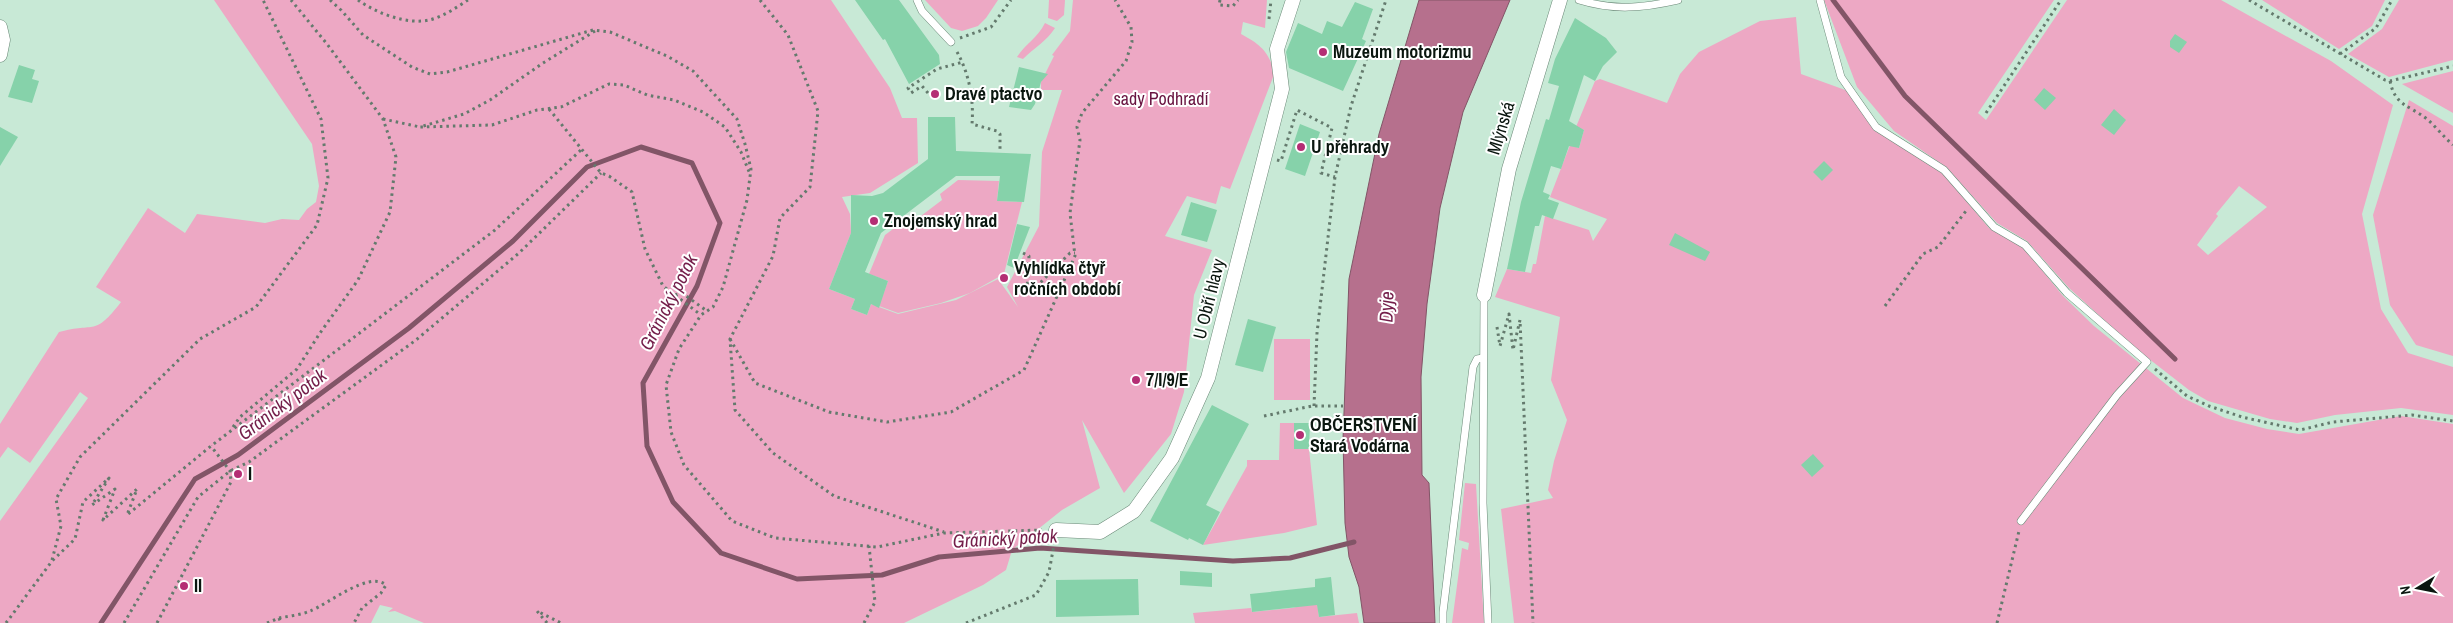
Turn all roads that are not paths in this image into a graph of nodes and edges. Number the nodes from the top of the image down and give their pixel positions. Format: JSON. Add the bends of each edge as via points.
{"nodes":[{"id":1,"x":917,"y":0,"type":"edge"},
{"id":2,"x":1293,"y":0,"type":"edge"},
{"id":3,"x":1560,"y":0,"type":"edge"},
{"id":4,"x":1580,"y":0,"type":"edge"},
{"id":5,"x":1678,"y":0,"type":"edge"},
{"id":6,"x":1820,"y":0,"type":"edge"},
{"id":7,"x":0,"y":27,"type":"edge"},
{"id":8,"x":951,"y":42,"type":"road end"},
{"id":9,"x":0,"y":55,"type":"edge"},
{"id":10,"x":1484,"y":295,"type":"joint"},
{"id":11,"x":1484,"y":358,"type":"junction"},
{"id":12,"x":2021,"y":521,"type":"road end"},
{"id":13,"x":1055,"y":534,"type":"road end"},
{"id":14,"x":1443,"y":623,"type":"edge"},
{"id":15,"x":1488,"y":623,"type":"edge"}],
"edges":[{"from":1,"to":8,"type":"lane","via":[[922,11]]},
{"from":2,"to":13,"type":"street","name":"U Obří hlavy","via":[[1277,48],[1282,89],[1208,378],[1172,458],[1134,511],[1100,532]]},
{"from":3,"to":10,"type":"street","name":"Mlýnská","via":[[1509,169]]},
{"from":4,"to":5,"type":"lane","via":[[1602,7],[1646,7]]},
{"from":6,"to":12,"type":"lane","via":[[1841,77],[1876,127],[1944,170],[1994,227],[2025,245],[2067,293],[2147,362],[2117,395]]},
{"from":7,"to":9,"type":"street","via":[[3,40]]},
{"from":10,"to":11,"type":"lane"},
{"from":11,"to":14,"type":"lane","via":[[1477,359],[1472,367]]},
{"from":11,"to":15,"type":"lane","via":[[1483,502]]}]}
